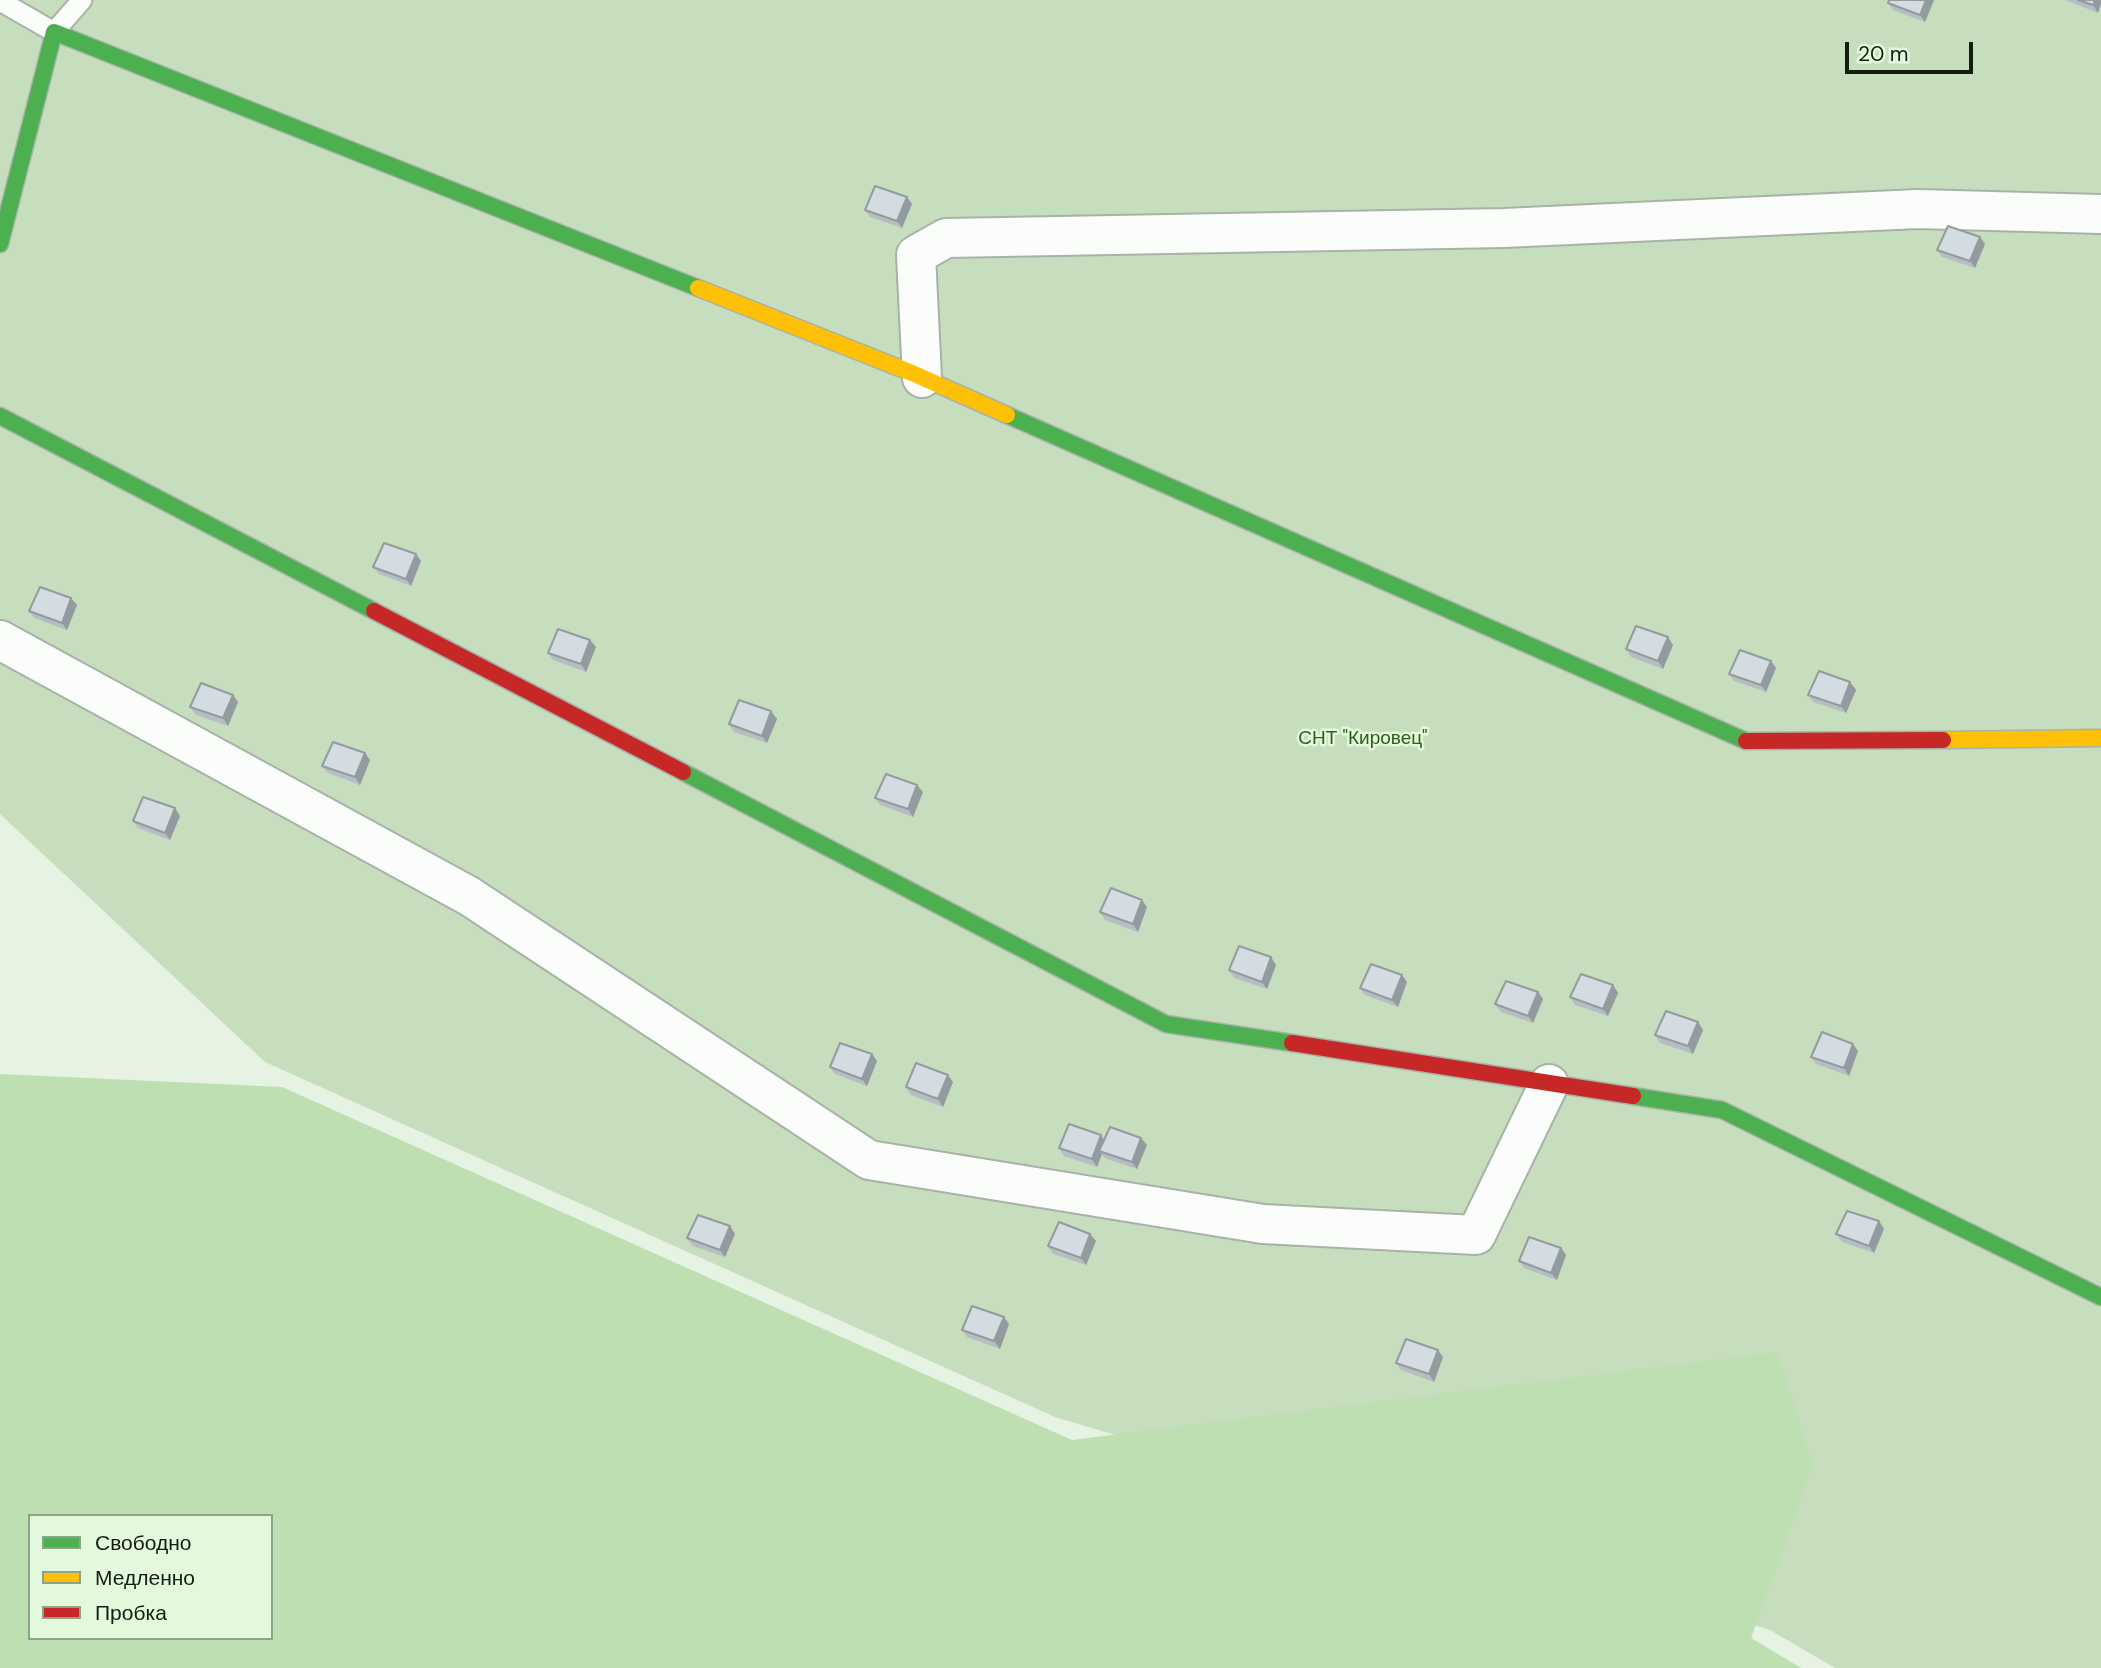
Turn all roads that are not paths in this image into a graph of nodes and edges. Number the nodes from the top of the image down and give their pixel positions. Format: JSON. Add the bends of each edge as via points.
{"nodes":[{"id":1,"x":82,"y":0,"type":"edge"},
{"id":2,"x":0,"y":2,"type":"edge"},
{"id":3,"x":54,"y":32,"type":"junction"},
{"id":4,"x":2101,"y":214,"type":"edge"},
{"id":5,"x":0,"y":244,"type":"edge"},
{"id":6,"x":922,"y":378,"type":"junction"},
{"id":7,"x":0,"y":416,"type":"edge"},
{"id":8,"x":0,"y":640,"type":"edge"},
{"id":9,"x":2101,"y":738,"type":"edge"},
{"id":10,"x":1549,"y":1083,"type":"junction"},
{"id":11,"x":2101,"y":1297,"type":"edge"}],
"edges":[{"from":1,"to":3,"type":"lane"},
{"from":2,"to":3,"type":"lane"},
{"from":3,"to":5,"type":"street"},
{"from":3,"to":6,"type":"street"},
{"from":4,"to":6,"type":"street","via":[[1918,209],[1504,228],[946,238],[916,255]]},
{"from":6,"to":9,"type":"street","via":[[1749,742]]},
{"from":7,"to":10,"type":"street","via":[[1166,1024]]},
{"from":8,"to":10,"type":"street","via":[[469,896],[869,1160],[1263,1224],[1476,1235]]},
{"from":10,"to":11,"type":"street","via":[[1722,1110]]}]}
